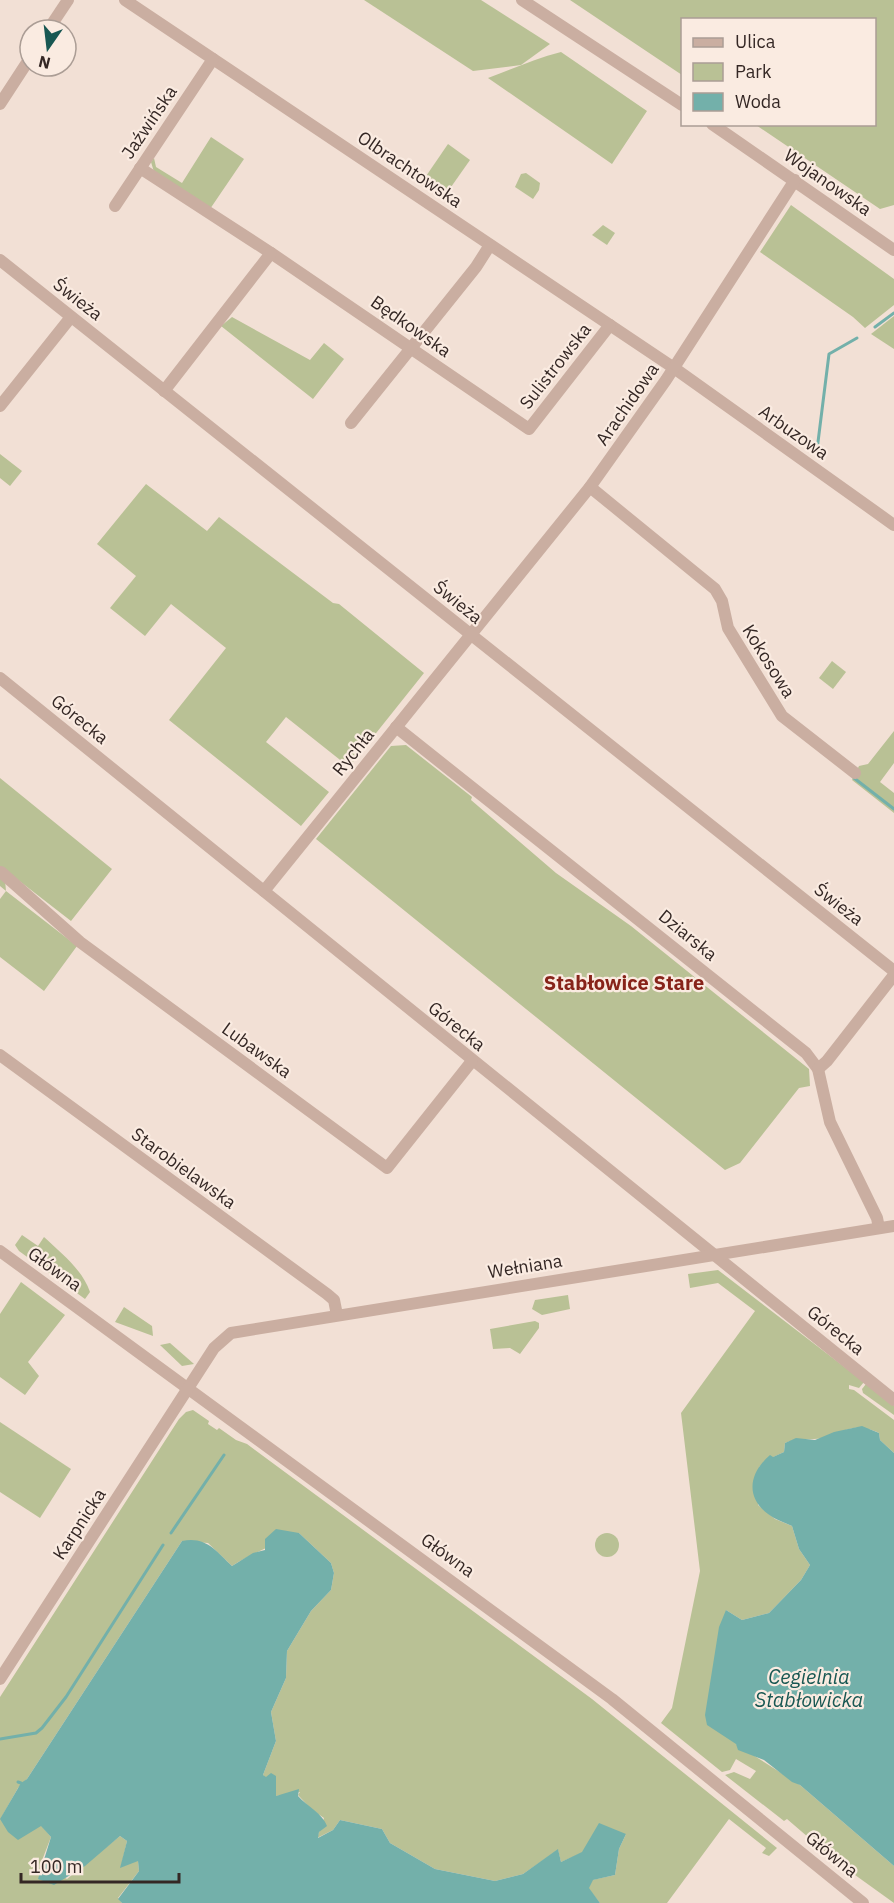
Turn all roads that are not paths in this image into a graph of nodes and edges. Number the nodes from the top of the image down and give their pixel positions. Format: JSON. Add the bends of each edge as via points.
{"nodes":[{"id":1,"x":68,"y":0,"type":"edge"},
{"id":2,"x":125,"y":0,"type":"edge"},
{"id":3,"x":522,"y":0,"type":"edge"},
{"id":4,"x":56,"y":18,"type":"edge"},
{"id":5,"x":213,"y":59,"type":"junction"},
{"id":6,"x":18,"y":76,"type":"edge"},
{"id":7,"x":0,"y":104,"type":"edge"},
{"id":8,"x":681,"y":104,"type":"edge"},
{"id":9,"x":715,"y":126,"type":"edge"},
{"id":10,"x":140,"y":168,"type":"junction"},
{"id":11,"x":795,"y":180,"type":"junction"},
{"id":12,"x":115,"y":206,"type":"dead end"},
{"id":13,"x":490,"y":244,"type":"junction"},
{"id":14,"x":894,"y":250,"type":"edge"},
{"id":15,"x":272,"y":253,"type":"junction"},
{"id":16,"x":0,"y":260,"type":"edge"},
{"id":17,"x":71,"y":317,"type":"junction"},
{"id":18,"x":610,"y":325,"type":"junction"},
{"id":19,"x":411,"y":347,"type":"junction"},
{"id":20,"x":674,"y":368,"type":"junction"},
{"id":21,"x":165,"y":391,"type":"junction"},
{"id":22,"x":0,"y":406,"type":"edge"},
{"id":23,"x":351,"y":423,"type":"dead end"},
{"id":24,"x":529,"y":429,"type":"joint"},
{"id":25,"x":590,"y":487,"type":"junction"},
{"id":26,"x":894,"y":525,"type":"edge"},
{"id":27,"x":471,"y":635,"type":"junction"},
{"id":28,"x":0,"y":678,"type":"edge"},
{"id":29,"x":396,"y":727,"type":"junction"},
{"id":30,"x":855,"y":773,"type":"dead end"},
{"id":31,"x":1,"y":872,"type":"edge"},
{"id":32,"x":264,"y":891,"type":"junction"},
{"id":33,"x":894,"y":973,"type":"edge"},
{"id":34,"x":0,"y":1055,"type":"edge"},
{"id":35,"x":472,"y":1061,"type":"junction"},
{"id":36,"x":818,"y":1069,"type":"junction"},
{"id":37,"x":894,"y":1226,"type":"edge"},
{"id":38,"x":879,"y":1228,"type":"junction"},
{"id":39,"x":0,"y":1251,"type":"edge"},
{"id":40,"x":712,"y":1255,"type":"junction"},
{"id":41,"x":337,"y":1315,"type":"junction"},
{"id":42,"x":189,"y":1389,"type":"junction"},
{"id":43,"x":894,"y":1400,"type":"edge"},
{"id":44,"x":0,"y":1678,"type":"edge"},
{"id":45,"x":863,"y":1903,"type":"edge"}],
"edges":[{"from":1,"to":4,"type":"street"},
{"from":2,"to":5,"type":"street","name":"Olbrachtowska"},
{"from":3,"to":8,"type":"street"},
{"from":5,"to":10,"type":"street","name":"Jaźwińska"},
{"from":5,"to":13,"type":"street","name":"Olbrachtowska"},
{"from":6,"to":7,"type":"street"},
{"from":9,"to":11,"type":"street","name":"Wojanowska"},
{"from":10,"to":12,"type":"street","name":"Jaźwińska"},
{"from":10,"to":15,"type":"street","name":"Będkowska"},
{"from":11,"to":14,"type":"street","name":"Wojanowska"},
{"from":11,"to":20,"type":"street","name":"Arachidowa"},
{"from":13,"to":18,"type":"street","name":"Olbrachtowska"},
{"from":13,"to":19,"type":"street"},
{"from":15,"to":19,"type":"street","name":"Będkowska"},
{"from":15,"to":21,"type":"street"},
{"from":16,"to":17,"type":"street","name":"Świeża"},
{"from":17,"to":21,"type":"street","name":"Świeża"},
{"from":17,"to":22,"type":"street"},
{"from":18,"to":20,"type":"street","name":"Olbrachtowska"},
{"from":18,"to":24,"type":"street","name":"Sulistrowska"},
{"from":19,"to":23,"type":"street"},
{"from":19,"to":24,"type":"street","name":"Będkowska"},
{"from":20,"to":25,"type":"street","name":"Arachidowa"},
{"from":20,"to":26,"type":"street","name":"Arbuzowa"},
{"from":21,"to":27,"type":"street","name":"Świeża"},
{"from":25,"to":27,"type":"street","name":"Arachidowa"},
{"from":25,"to":30,"type":"street","name":"Kokosowa","via":[[720,594],[728,628],[782,716]]},
{"from":27,"to":29,"type":"street","name":"Rychła"},
{"from":27,"to":33,"type":"street","name":"Świeża"},
{"from":28,"to":32,"type":"street","name":"Górecka"},
{"from":29,"to":32,"type":"street","name":"Rychła"},
{"from":29,"to":36,"type":"street","name":"Dziarska","via":[[806,1053]]},
{"from":31,"to":35,"type":"street","name":"Lubawska","via":[[80,942],[387,1168]]},
{"from":32,"to":35,"type":"street","name":"Górecka"},
{"from":33,"to":36,"type":"street"},
{"from":34,"to":41,"type":"street","name":"Starobielawska","via":[[327,1294],[334,1300]]},
{"from":35,"to":40,"type":"street","name":"Górecka"},
{"from":36,"to":38,"type":"street","name":"Dziarska","via":[[831,1122]]},
{"from":37,"to":38,"type":"street","name":"Wełniana"},
{"from":38,"to":40,"type":"street","name":"Wełniana"},
{"from":39,"to":42,"type":"street","name":"Główna"},
{"from":40,"to":41,"type":"street","name":"Wełniana"},
{"from":40,"to":43,"type":"street","name":"Górecka"},
{"from":41,"to":42,"type":"street","name":"Wełniana","via":[[231,1333],[214,1348]]},
{"from":42,"to":44,"type":"street","name":"Karpnicka"},
{"from":42,"to":45,"type":"street","name":"Główna","via":[[612,1699]]}]}
